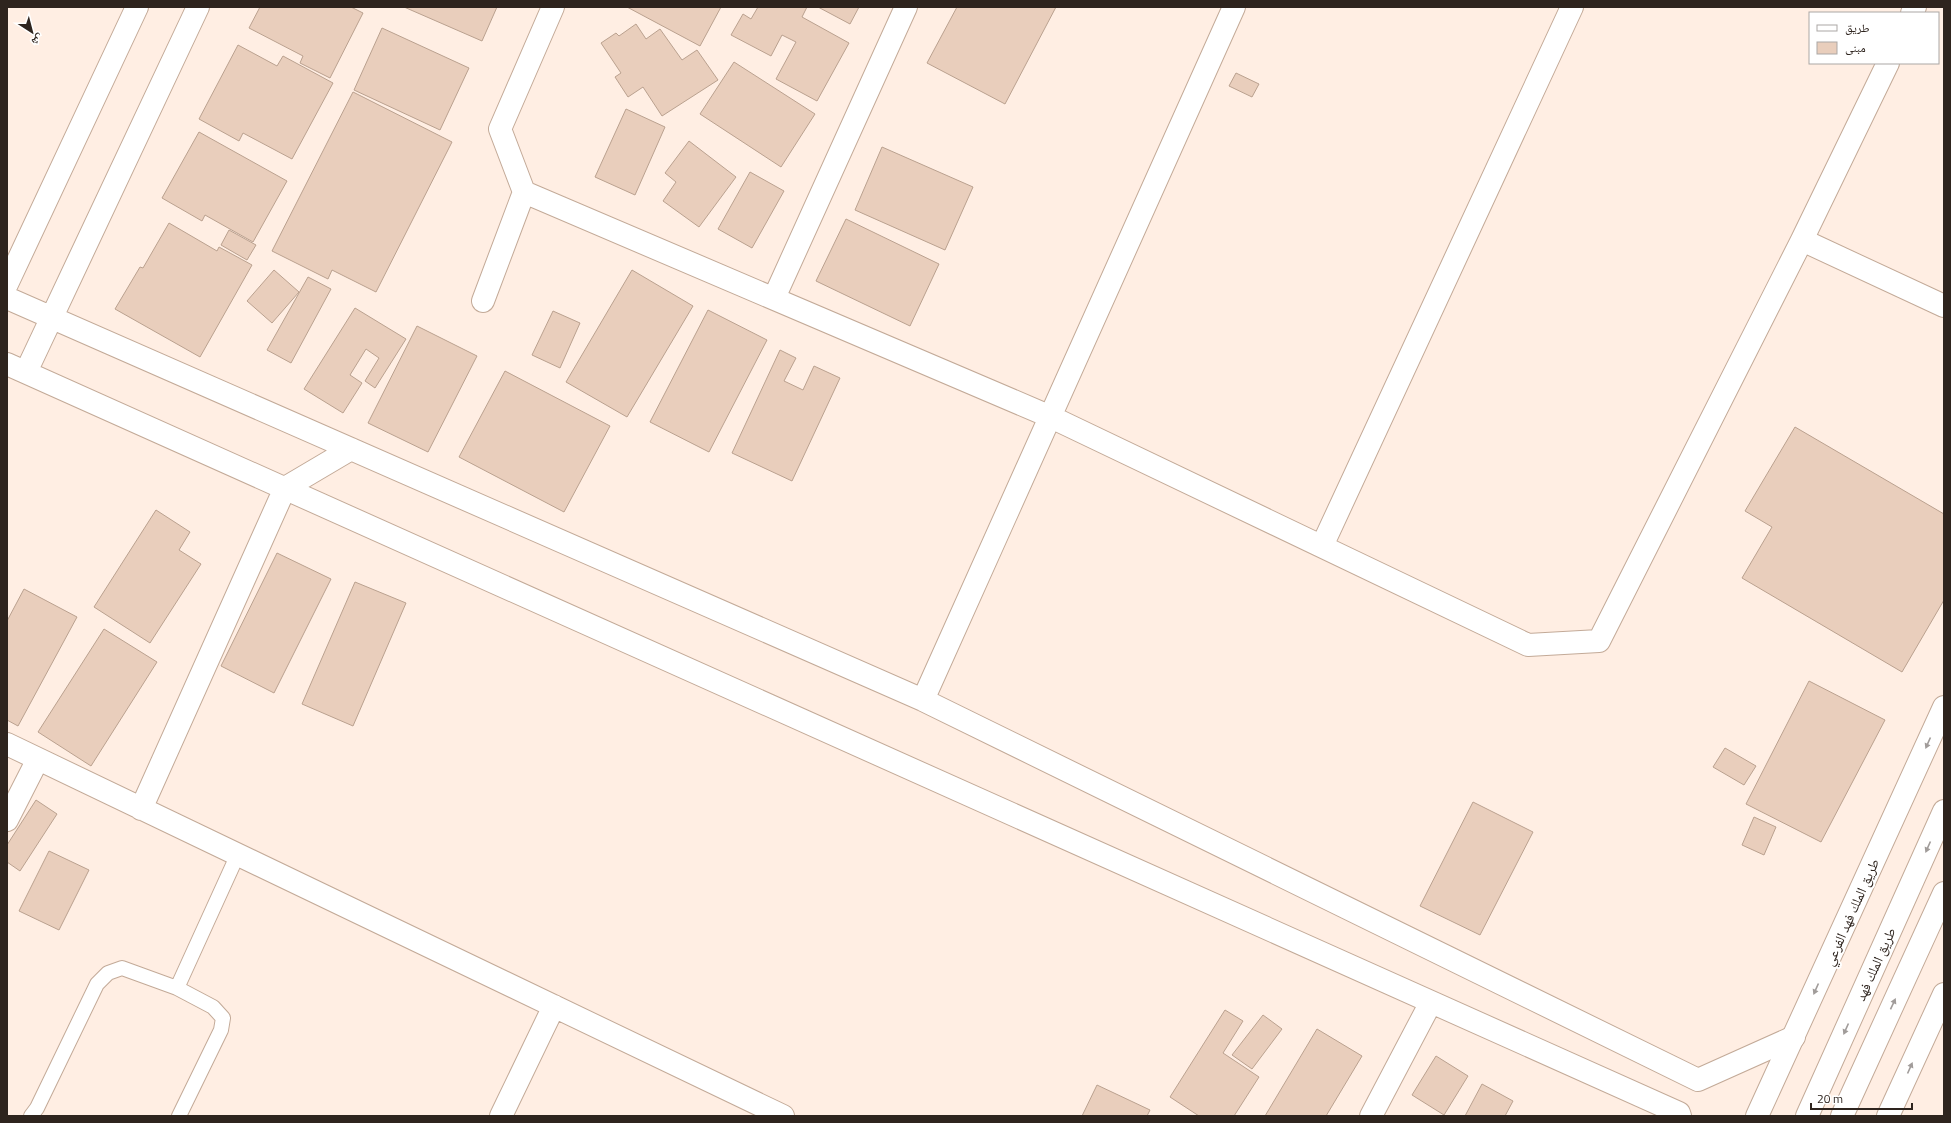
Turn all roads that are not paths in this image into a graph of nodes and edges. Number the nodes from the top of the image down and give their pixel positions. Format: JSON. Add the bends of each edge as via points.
{"nodes":[{"id":1,"x":137,"y":7,"type":"edge"},
{"id":2,"x":198,"y":7,"type":"edge"},
{"id":3,"x":553,"y":7,"type":"edge"},
{"id":4,"x":906,"y":7,"type":"edge"},
{"id":5,"x":1234,"y":7,"type":"edge"},
{"id":6,"x":1572,"y":7,"type":"edge"},
{"id":7,"x":1888,"y":64,"type":"edge"},
{"id":8,"x":524,"y":192,"type":"junction"},
{"id":9,"x":1802,"y":240,"type":"junction"},
{"id":10,"x":7,"y":284,"type":"edge"},
{"id":11,"x":7,"y":298,"type":"edge"},
{"id":12,"x":774,"y":298,"type":"junction"},
{"id":13,"x":483,"y":300,"type":"dead end"},
{"id":14,"x":1944,"y":306,"type":"edge"},
{"id":15,"x":52,"y":318,"type":"junction"},
{"id":16,"x":16,"y":368,"type":"edge"},
{"id":17,"x":1050,"y":416,"type":"junction"},
{"id":18,"x":350,"y":449,"type":"junction"},
{"id":19,"x":285,"y":488,"type":"junction"},
{"id":20,"x":1322,"y":546,"type":"junction"},
{"id":21,"x":923,"y":700,"type":"junction"},
{"id":22,"x":1944,"y":707,"type":"edge"},
{"id":23,"x":7,"y":744,"type":"edge"},
{"id":24,"x":38,"y":759,"type":"junction"},
{"id":25,"x":142,"y":809,"type":"junction"},
{"id":26,"x":1944,"y":811,"type":"edge"},
{"id":27,"x":7,"y":820,"type":"edge"},
{"id":28,"x":238,"y":854,"type":"junction"},
{"id":29,"x":1944,"y":893,"type":"edge"},
{"id":30,"x":177,"y":988,"type":"junction"},
{"id":31,"x":1944,"y":994,"type":"edge"},
{"id":32,"x":1431,"y":1002,"type":"junction"},
{"id":33,"x":554,"y":1006,"type":"junction"},
{"id":34,"x":1794,"y":1037,"type":"junction"},
{"id":35,"x":31,"y":1116,"type":"edge"},
{"id":36,"x":179,"y":1116,"type":"edge"},
{"id":37,"x":501,"y":1116,"type":"edge"},
{"id":38,"x":783,"y":1116,"type":"edge"},
{"id":39,"x":1371,"y":1116,"type":"edge"},
{"id":40,"x":1680,"y":1116,"type":"edge"},
{"id":41,"x":1757,"y":1116,"type":"edge"},
{"id":42,"x":1806,"y":1116,"type":"edge"},
{"id":43,"x":1842,"y":1116,"type":"edge"},
{"id":44,"x":1888,"y":1116,"type":"edge"}],
"edges":[{"from":1,"to":10,"type":"main road"},
{"from":2,"to":15,"type":"main road"},
{"from":3,"to":8,"type":"main road","via":[[500,128]]},
{"from":4,"to":12,"type":"main road"},
{"from":5,"to":17,"type":"main road"},
{"from":6,"to":20,"type":"main road"},
{"from":7,"to":9,"type":"main road"},
{"from":8,"to":12,"type":"main road"},
{"from":8,"to":13,"type":"main road"},
{"from":9,"to":14,"type":"main road"},
{"from":9,"to":20,"type":"main road","via":[[1599,640],[1528,645]]},
{"from":11,"to":15,"type":"main road"},
{"from":12,"to":17,"type":"main road"},
{"from":15,"to":16,"type":"main road"},
{"from":15,"to":18,"type":"main road"},
{"from":16,"to":19,"type":"main road"},
{"from":17,"to":20,"type":"main road"},
{"from":17,"to":21,"type":"main road"},
{"from":18,"to":19,"type":"main road"},
{"from":18,"to":21,"type":"main road"},
{"from":19,"to":25,"type":"main road"},
{"from":19,"to":32,"type":"main road"},
{"from":21,"to":34,"type":"main road","via":[[1698,1080]]},
{"from":22,"to":34,"type":"main road","name":"طريق الملك فهد الفرعي","one_way":true},
{"from":23,"to":24,"type":"main road"},
{"from":24,"to":25,"type":"main road"},
{"from":24,"to":27,"type":"main road"},
{"from":25,"to":28,"type":"main road"},
{"from":26,"to":42,"type":"main road","name":"طريق الملك فهد","one_way":true},
{"from":28,"to":30,"type":"lane"},
{"from":28,"to":33,"type":"main road"},
{"from":43,"to":29,"type":"main road","one_way":true},
{"from":30,"to":35,"type":"lane","via":[[122,968],[108,973],[98,984]]},
{"from":30,"to":36,"type":"lane","via":[[213,1007],[223,1018],[221,1030]]},
{"from":44,"to":31,"type":"main road","one_way":true},
{"from":32,"to":39,"type":"main road"},
{"from":32,"to":40,"type":"main road","via":[[1679,1113]]},
{"from":33,"to":37,"type":"main road"},
{"from":33,"to":38,"type":"main road"},
{"from":34,"to":41,"type":"main road","name":"طريق الملك فهد الفرعي"}]}
